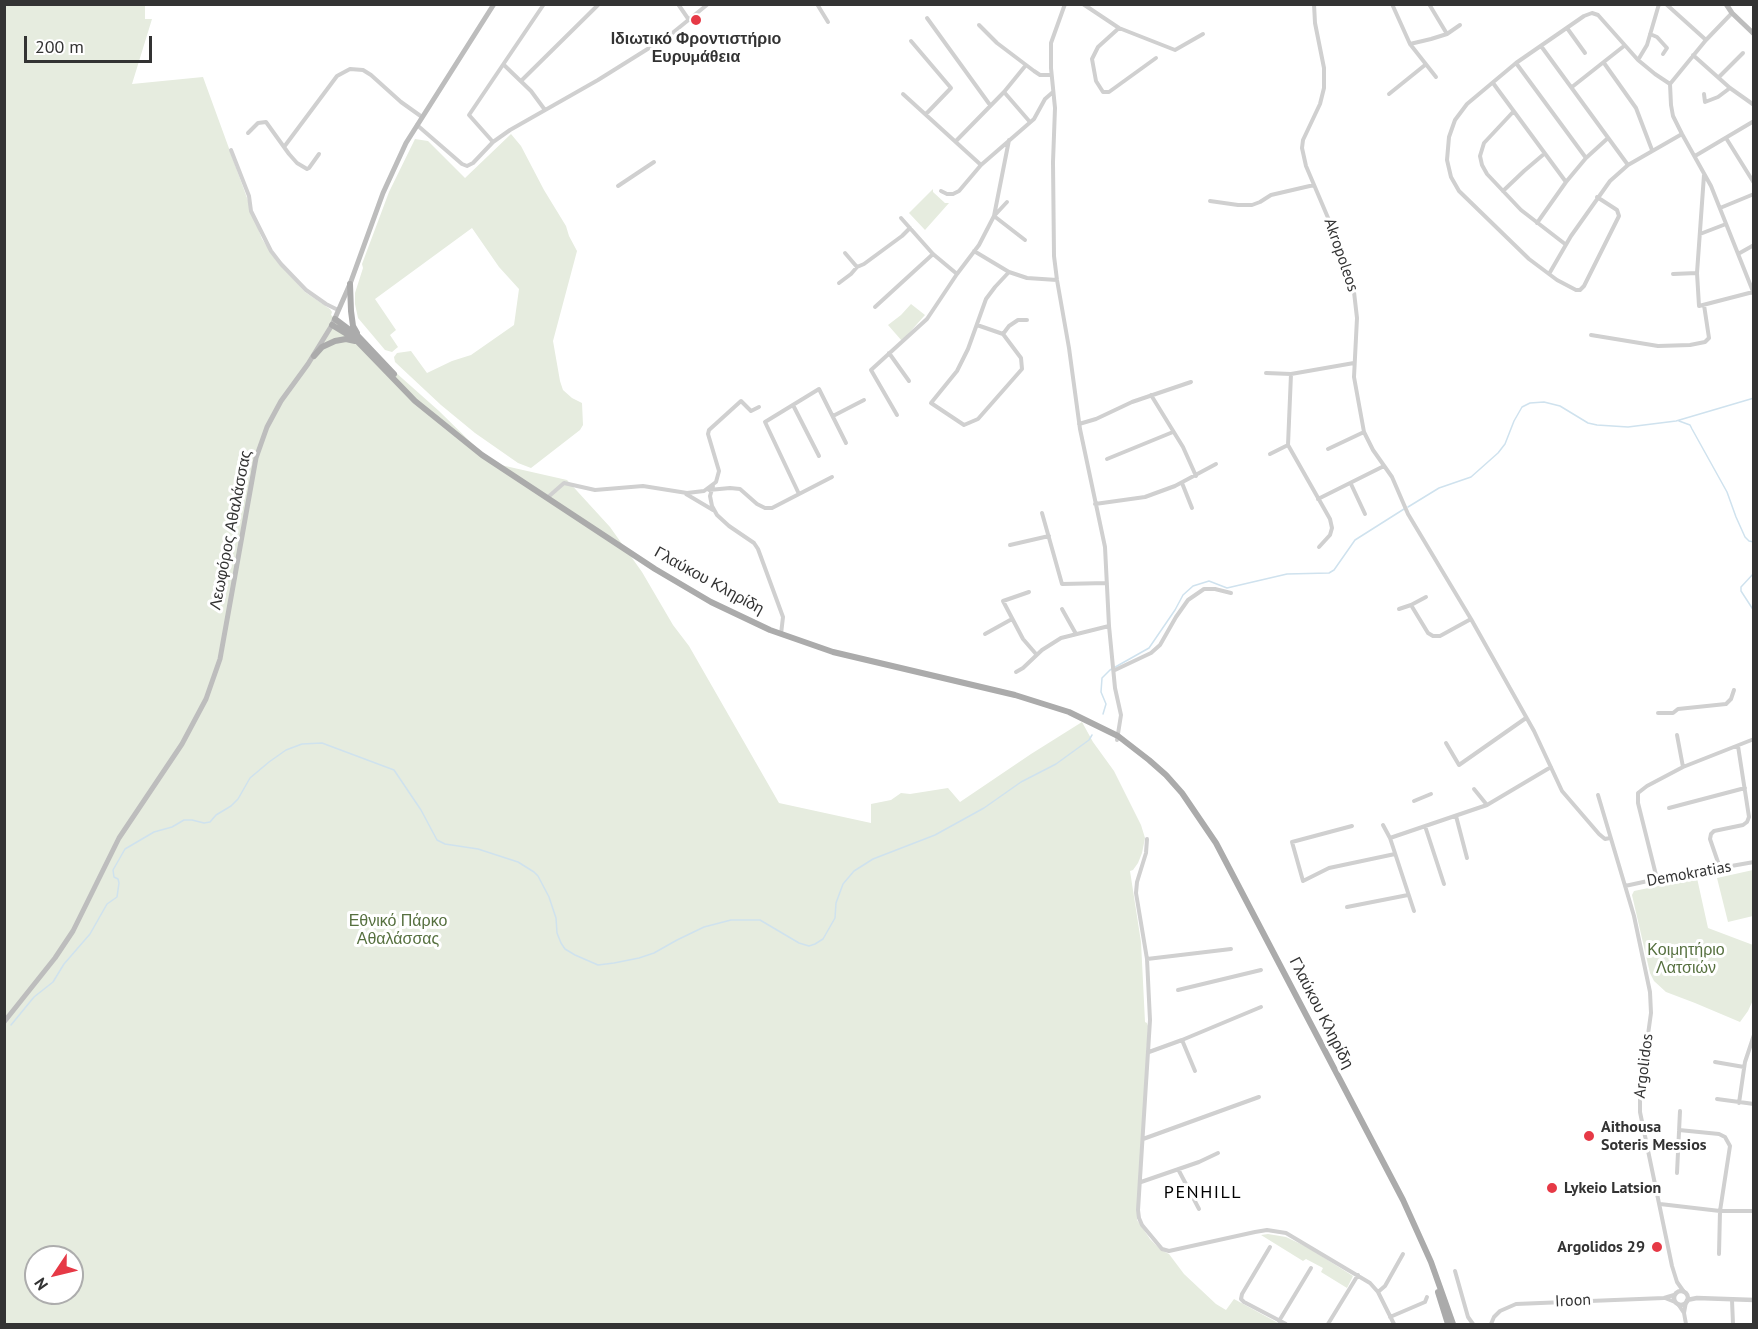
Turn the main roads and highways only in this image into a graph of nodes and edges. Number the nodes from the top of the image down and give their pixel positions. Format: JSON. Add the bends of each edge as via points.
{"nodes":[{"id":1,"x":494,"y":4,"type":"edge"},
{"id":2,"x":1726,"y":4,"type":"edge"},
{"id":3,"x":1754,"y":34,"type":"edge"},
{"id":4,"x":350,"y":284,"type":"junction"},
{"id":5,"x":334,"y":322,"type":"junction"},
{"id":6,"x":360,"y":340,"type":"junction"},
{"id":7,"x":314,"y":356,"type":"junction"},
{"id":8,"x":4,"y":1022,"type":"edge"},
{"id":9,"x":1450,"y":1324,"type":"edge"}],
"edges":[{"from":1,"to":4,"type":"main road","name":"Λεωφόρος Αθαλάσσας","via":[[396,163]]},
{"from":2,"to":3,"type":"main road"},
{"from":4,"to":5,"type":"main road","name":"Λεωφόρος Αθαλάσσας"},
{"from":4,"to":6,"type":"main road","via":[[352,323]]},
{"from":5,"to":6,"type":"main road","name":"Γλαύκου Κληρίδη"},
{"from":5,"to":7,"type":"main road","name":"Λεωφόρος Αθαλάσσας"},
{"from":6,"to":7,"type":"main road","via":[[326,344]]},
{"from":6,"to":9,"type":"main road","name":"Γλαύκου Κληρίδη","via":[[426,410],[482,455],[693,591],[781,634],[833,652],[1050,706],[1118,738],[1149,765],[1187,801],[1216,843],[1403,1200],[1439,1282]]},
{"from":7,"to":8,"type":"main road","name":"Λεωφόρος Αθαλάσσας","via":[[281,401],[256,458],[224,642],[206,699],[182,744],[118,838],[73,931]]}]}
